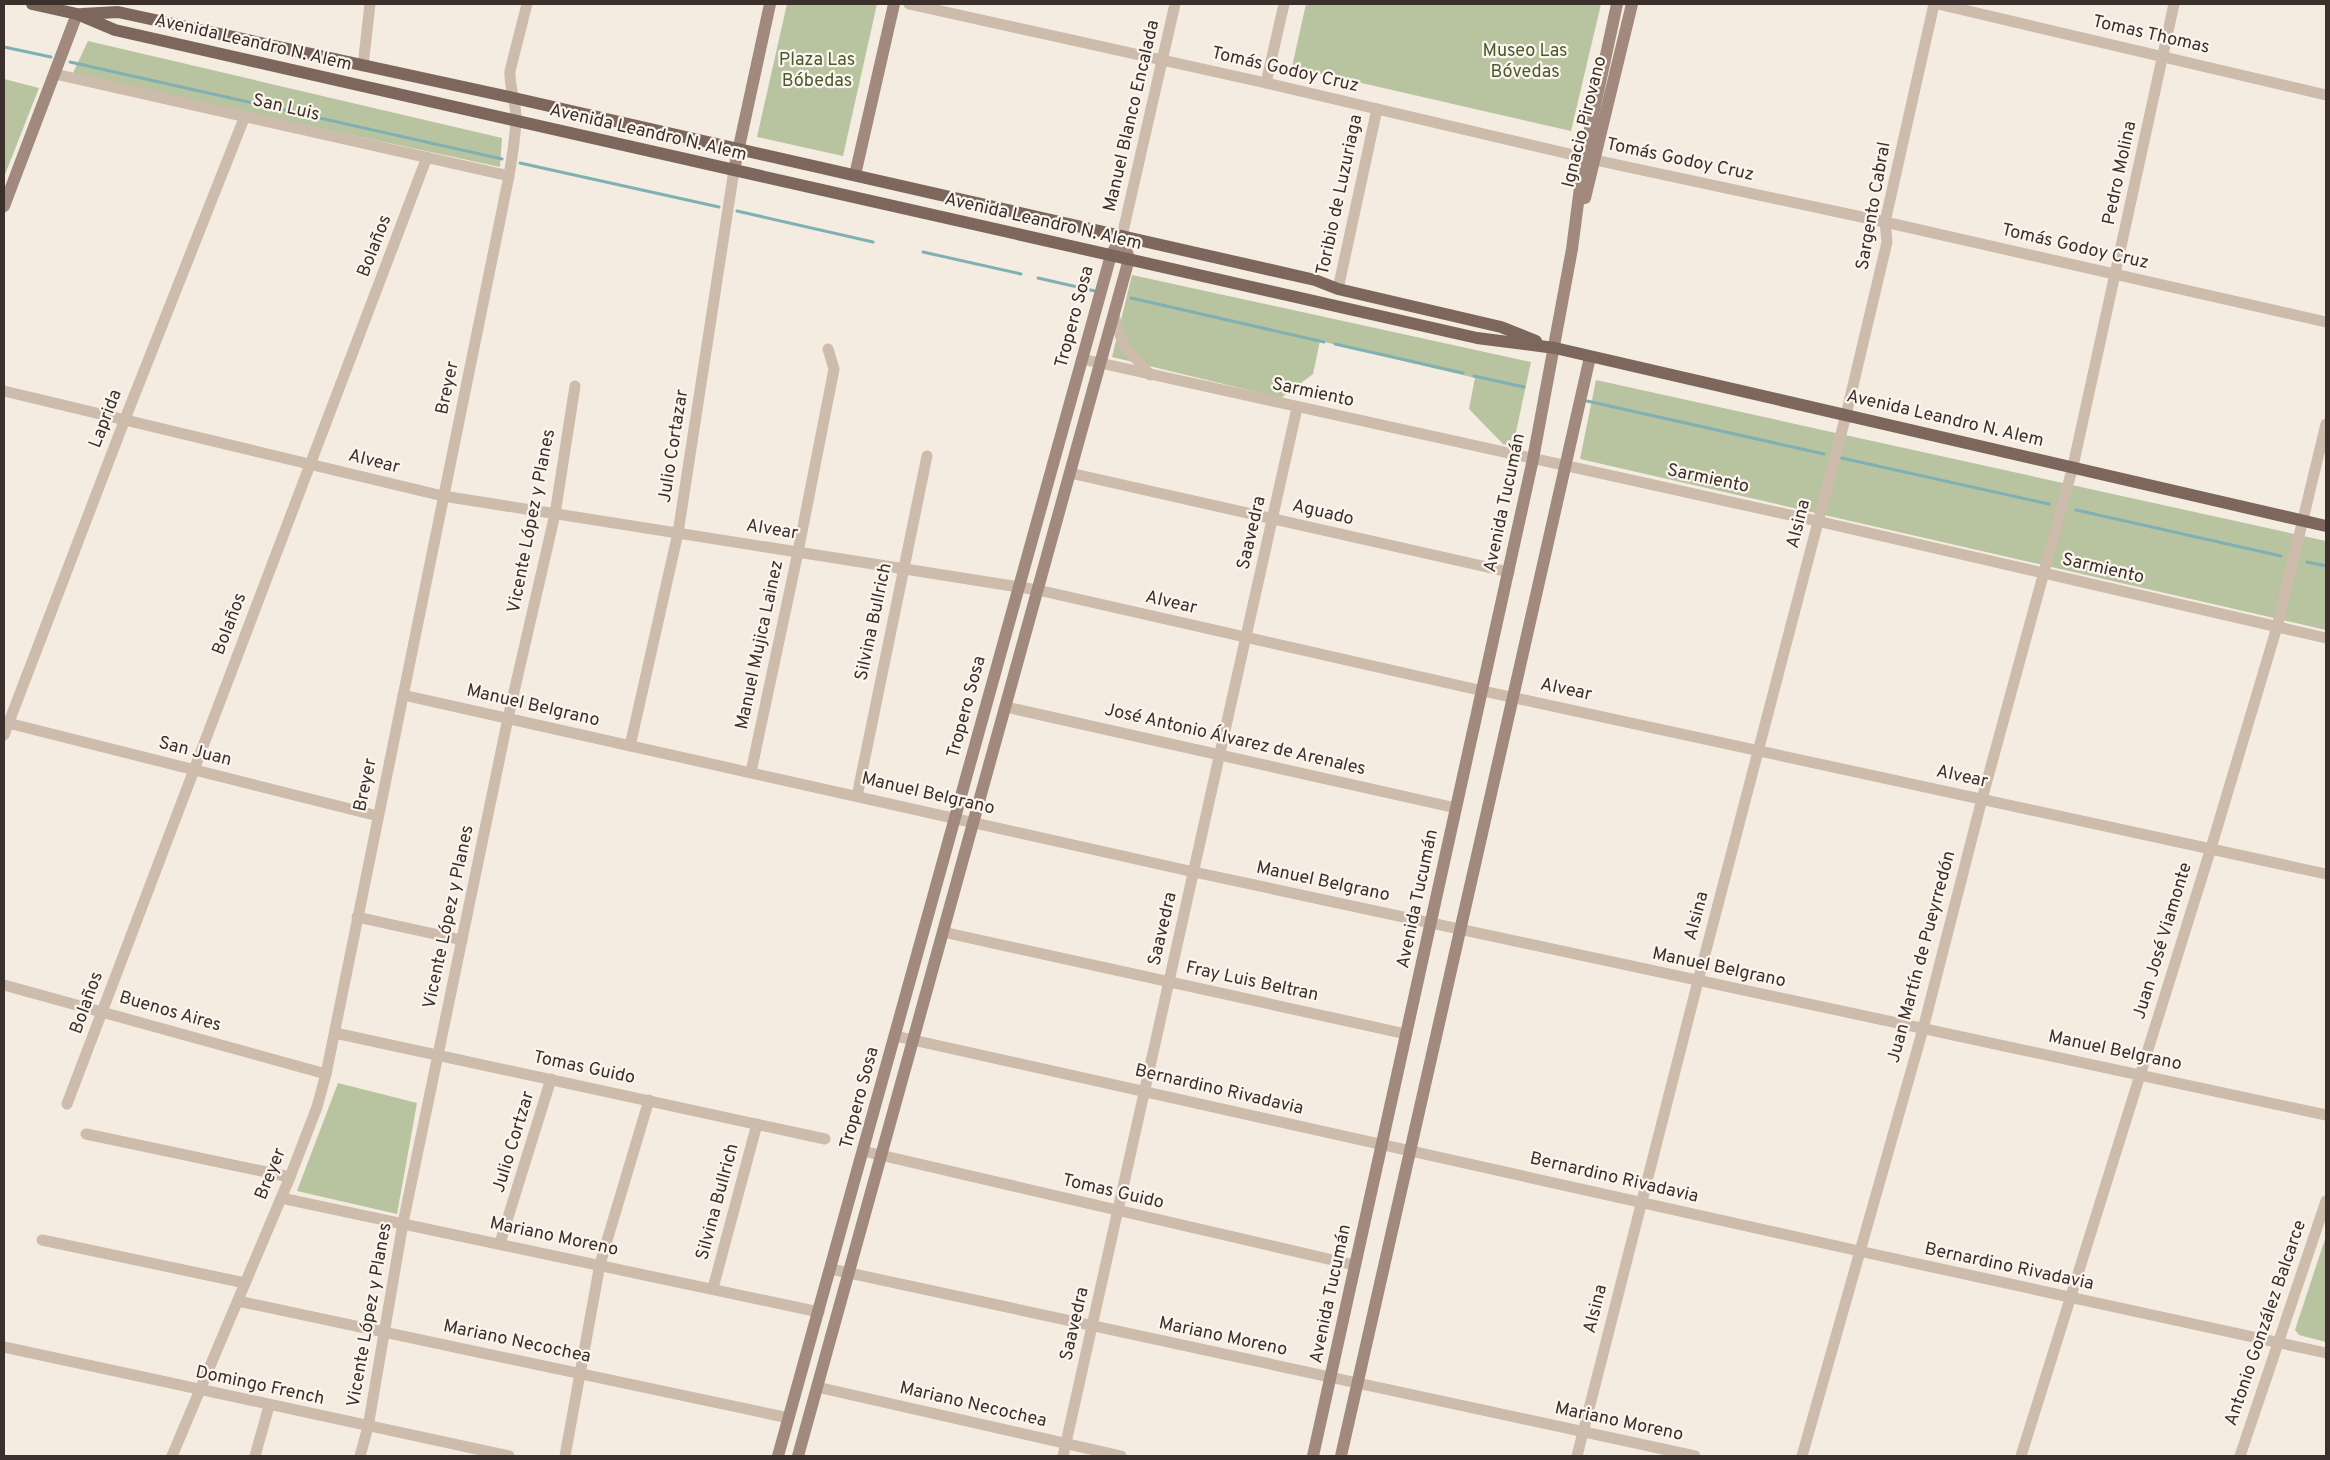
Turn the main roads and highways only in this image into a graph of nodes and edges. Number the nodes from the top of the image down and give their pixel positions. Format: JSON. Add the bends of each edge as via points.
{"nodes":[{"id":1,"x":32,"y":4,"type":"edge"},
{"id":2,"x":79,"y":9,"type":"edge"},
{"id":3,"x":1555,"y":348,"type":"junction"},
{"id":4,"x":2326,"y":526,"type":"edge"}],
"edges":[{"from":1,"to":2,"type":"main road"},
{"from":2,"to":3,"type":"main road","name":"Avenida Leandro N. Alem","via":[[118,12],[514,98],[1316,280],[1501,327]]},
{"from":2,"to":3,"type":"main road","name":"Avenida Leandro N. Alem","via":[[115,30],[1478,338]]},
{"from":3,"to":4,"type":"main road","name":"Avenida Leandro N. Alem"}]}
